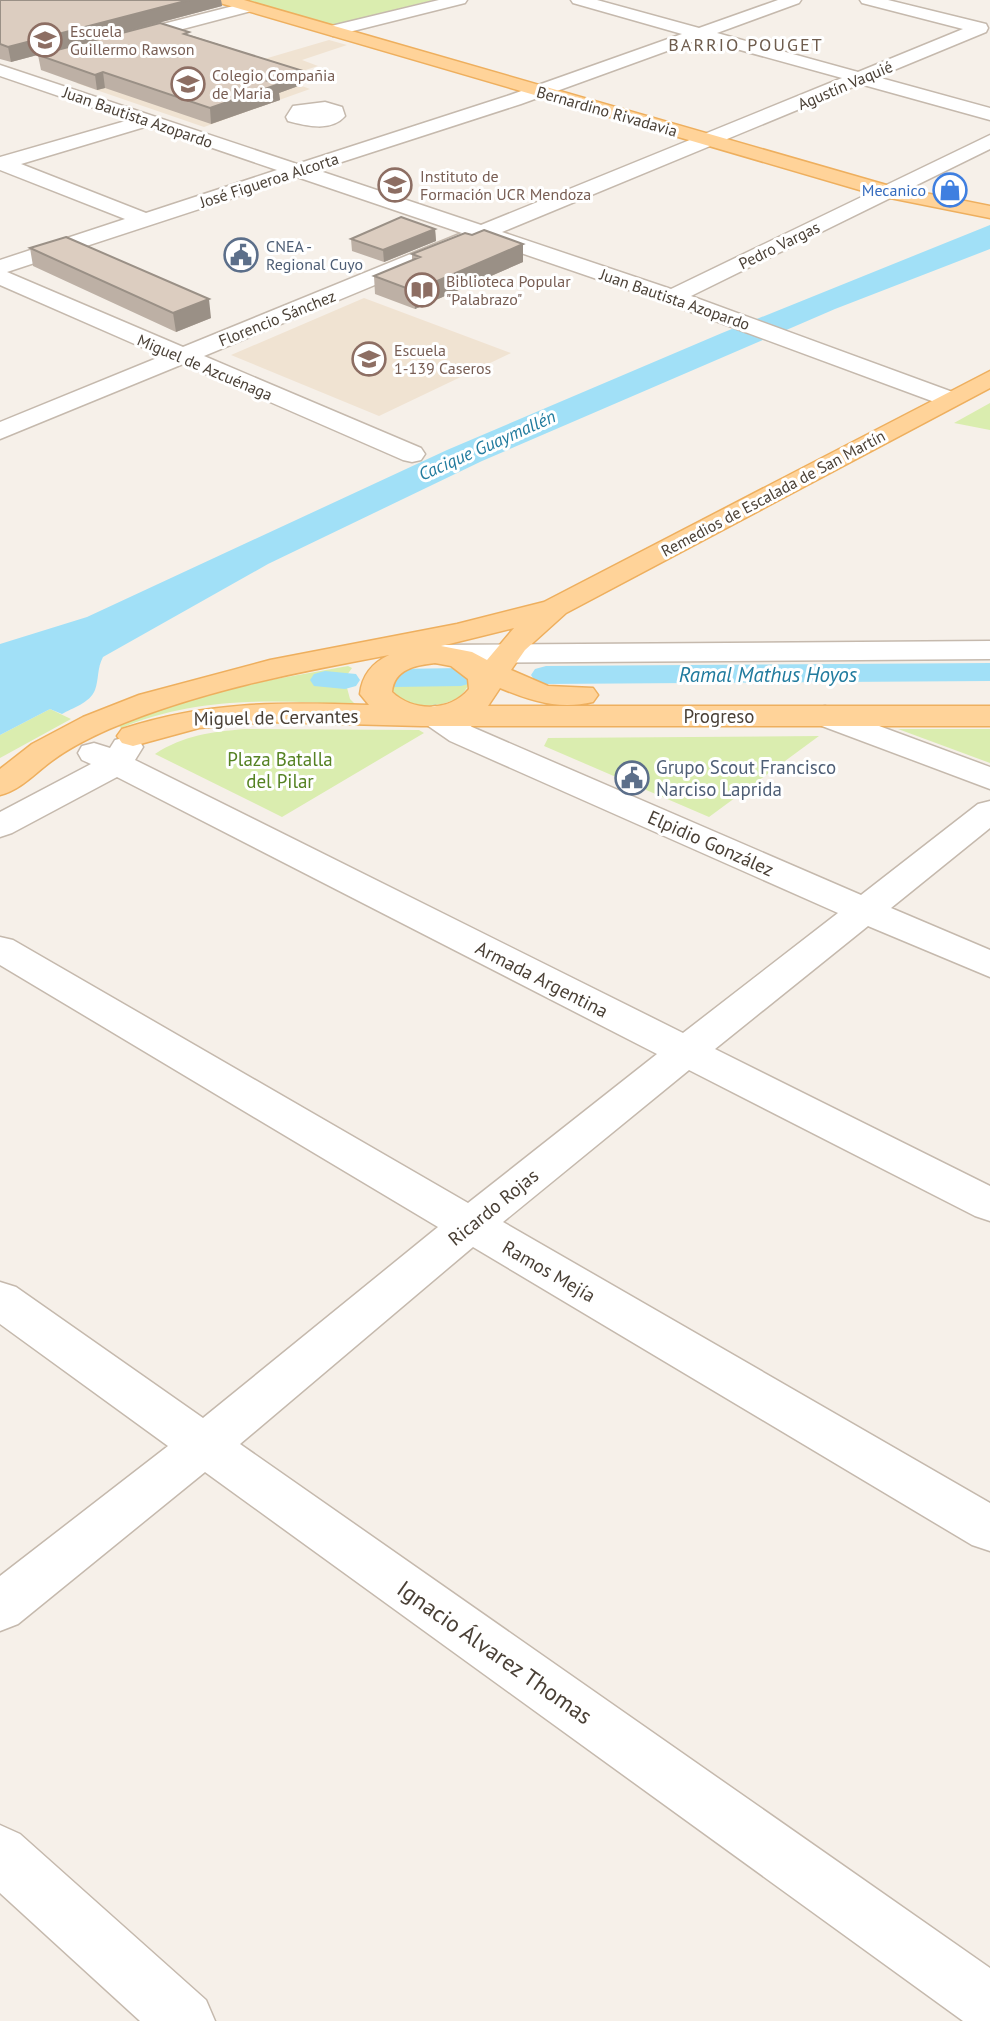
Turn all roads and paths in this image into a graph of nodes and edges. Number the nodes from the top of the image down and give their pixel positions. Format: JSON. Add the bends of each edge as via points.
{"nodes":[{"id":1,"x":226,"y":0,"type":"edge"},
{"id":2,"x":459,"y":0,"type":"edge"},
{"id":3,"x":579,"y":0,"type":"edge"},
{"id":4,"x":793,"y":0,"type":"edge"},
{"id":5,"x":869,"y":0,"type":"edge"},
{"id":6,"x":248,"y":7,"type":"junction"},
{"id":7,"x":333,"y":31,"type":"junction"},
{"id":8,"x":700,"y":33,"type":"junction"},
{"id":9,"x":107,"y":44,"type":"edge"},
{"id":10,"x":29,"y":65,"type":"edge"},
{"id":11,"x":1,"y":72,"type":"edge"},
{"id":12,"x":862,"y":78,"type":"junction"},
{"id":13,"x":538,"y":92,"type":"junction"},
{"id":14,"x":990,"y":114,"type":"edge"},
{"id":15,"x":333,"y":118,"type":"dead end"},
{"id":16,"x":148,"y":120,"type":"junction"},
{"id":17,"x":394,"y":139,"type":"junction"},
{"id":18,"x":710,"y":141,"type":"junction"},
{"id":19,"x":990,"y":141,"type":"edge"},
{"id":20,"x":1,"y":163,"type":"edge"},
{"id":21,"x":298,"y":170,"type":"junction"},
{"id":22,"x":887,"y":192,"type":"junction"},
{"id":23,"x":990,"y":212,"type":"edge"},
{"id":24,"x":146,"y":220,"type":"junction"},
{"id":25,"x":482,"y":233,"type":"junction"},
{"id":26,"x":0,"y":267,"type":"edge"},
{"id":27,"x":0,"y":278,"type":"edge"},
{"id":28,"x":672,"y":298,"type":"junction"},
{"id":29,"x":181,"y":357,"type":"junction"},
{"id":30,"x":990,"y":378,"type":"edge"},
{"id":31,"x":949,"y":399,"type":"junction"},
{"id":32,"x":0,"y":432,"type":"edge"},
{"id":33,"x":412,"y":454,"type":"dead end"},
{"id":34,"x":555,"y":607,"type":"junction"},
{"id":35,"x":528,"y":630,"type":"junction"},
{"id":36,"x":990,"y":650,"type":"edge"},
{"id":37,"x":429,"y":651,"type":"junction"},
{"id":38,"x":582,"y":655,"type":"junction"},
{"id":39,"x":284,"y":667,"type":"junction"},
{"id":40,"x":488,"y":668,"type":"junction"},
{"id":41,"x":205,"y":685,"type":"joint"},
{"id":42,"x":990,"y":698,"type":"edge"},
{"id":43,"x":435,"y":716,"type":"junction"},
{"id":44,"x":825,"y":716,"type":"junction"},
{"id":45,"x":990,"y":716,"type":"edge"},
{"id":46,"x":114,"y":751,"type":"junction"},
{"id":47,"x":990,"y":779,"type":"edge"},
{"id":48,"x":0,"y":786,"type":"edge"},
{"id":49,"x":990,"y":811,"type":"edge"},
{"id":50,"x":0,"y":826,"type":"edge"},
{"id":51,"x":867,"y":911,"type":"junction"},
{"id":52,"x":0,"y":949,"type":"edge"},
{"id":53,"x":990,"y":965,"type":"edge"},
{"id":54,"x":685,"y":1052,"type":"junction"},
{"id":55,"x":990,"y":1205,"type":"edge"},
{"id":56,"x":470,"y":1225,"type":"junction"},
{"id":57,"x":0,"y":1300,"type":"edge"},
{"id":58,"x":204,"y":1445,"type":"junction"},
{"id":59,"x":990,"y":1529,"type":"edge"},
{"id":60,"x":0,"y":1606,"type":"edge"},
{"id":61,"x":0,"y":1854,"type":"edge"},
{"id":62,"x":990,"y":2004,"type":"edge"},
{"id":63,"x":185,"y":2021,"type":"edge"}],
"edges":[{"from":1,"to":6,"type":"main road","name":"Bernardino Rivadavia"},
{"from":2,"to":7,"type":"street"},
{"from":3,"to":8,"type":"street"},
{"from":4,"to":8,"type":"street","name":"José Figueroa Alcorta"},
{"from":5,"to":12,"type":"street","name":"Agustín Vaquié","via":[[980,28]]},
{"from":6,"to":7,"type":"main road","name":"Bernardino Rivadavia"},
{"from":6,"to":9,"type":"street"},
{"from":7,"to":13,"type":"main road","name":"Bernardino Rivadavia"},
{"from":8,"to":12,"type":"street"},
{"from":8,"to":13,"type":"street","name":"José Figueroa Alcorta"},
{"from":10,"to":11,"type":"street"},
{"from":11,"to":16,"type":"street","name":"Juan Bautista Azopardo"},
{"from":12,"to":14,"type":"street"},
{"from":12,"to":18,"type":"street","name":"Agustín Vaquié"},
{"from":13,"to":17,"type":"street","name":"José Figueroa Alcorta"},
{"from":13,"to":18,"type":"main road","name":"Bernardino Rivadavia"},
{"from":15,"to":17,"type":"street"},
{"from":16,"to":20,"type":"street"},
{"from":16,"to":21,"type":"street","name":"Juan Bautista Azopardo"},
{"from":17,"to":21,"type":"street","name":"José Figueroa Alcorta"},
{"from":18,"to":22,"type":"main road","name":"Bernardino Rivadavia"},
{"from":18,"to":25,"type":"street","name":"Florencio Sánchez"},
{"from":19,"to":22,"type":"street","name":"Pedro Vargas"},
{"from":20,"to":24,"type":"street"},
{"from":21,"to":24,"type":"street","name":"José Figueroa Alcorta"},
{"from":21,"to":25,"type":"street","name":"Juan Bautista Azopardo"},
{"from":22,"to":23,"type":"main road","name":"Bernardino Rivadavia"},
{"from":22,"to":28,"type":"street","name":"Pedro Vargas"},
{"from":24,"to":26,"type":"street","name":"José Figueroa Alcorta"},
{"from":25,"to":28,"type":"street","name":"Juan Bautista Azopardo"},
{"from":25,"to":29,"type":"street","name":"Florencio Sánchez"},
{"from":27,"to":29,"type":"street","name":"Miguel de Azcuénaga"},
{"from":28,"to":31,"type":"street","name":"Juan Bautista Azopardo"},
{"from":29,"to":32,"type":"street","name":"Florencio Sánchez"},
{"from":29,"to":33,"type":"street","name":"Miguel de Azcuénaga"},
{"from":30,"to":31,"type":"main road","name":"Remedios de Escalada de San Martín"},
{"from":31,"to":34,"type":"main road","name":"Remedios de Escalada de San Martín"},
{"from":34,"to":35,"type":"main road","name":"Remedios de Escalada de San Martín"},
{"from":34,"to":37,"type":"main road","name":"Remedios de Escalada de San Martín"},
{"from":35,"to":38,"type":"street","via":[[529,639],[540,646]]},
{"from":35,"to":40,"type":"main road","name":"Remedios de Escalada de San Martín"},
{"from":36,"to":38,"type":"street"},
{"from":37,"to":39,"type":"main road","name":"Remedios de Escalada de San Martín"},
{"from":37,"to":39,"type":"main road"},
{"from":37,"to":40,"type":"main road","name":"Progreso"},
{"from":37,"to":43,"type":"main road","via":[[383,669],[374,687],[392,709]]},
{"from":38,"to":40,"type":"street"},
{"from":39,"to":41,"type":"main road","name":"Remedios de Escalada de San Martín"},
{"from":40,"to":42,"type":"main road","name":"Progreso","via":[[543,695]]},
{"from":40,"to":43,"type":"main road","name":"Remedios de Escalada de San Martín","via":[[481,698],[473,705]]},
{"from":41,"to":48,"type":"main road","name":"Miguel de Cervantes","via":[[98,724],[40,753]]},
{"from":43,"to":44,"type":"main road","name":"Progreso"},
{"from":43,"to":46,"type":"main road","name":"Miguel de Cervantes","via":[[207,716],[167,724]]},
{"from":43,"to":51,"type":"street","name":"Elpidio González","via":[[461,734]]},
{"from":44,"to":45,"type":"main road","name":"Progreso"},
{"from":44,"to":47,"type":"street"},
{"from":46,"to":48,"type":"main road","name":"Miguel de Cervantes"},
{"from":46,"to":50,"type":"street","name":"Miguel de Cervantes"},
{"from":46,"to":54,"type":"street","name":"Armada Argentina"},
{"from":49,"to":51,"type":"street","name":"Ricardo Rojas"},
{"from":51,"to":53,"type":"street","name":"Elpidio González"},
{"from":51,"to":54,"type":"street","name":"Ricardo Rojas"},
{"from":52,"to":56,"type":"street","name":"Ramos Mejía"},
{"from":54,"to":55,"type":"street","name":"Armada Argentina"},
{"from":54,"to":56,"type":"street","name":"Ricardo Rojas"},
{"from":56,"to":58,"type":"street","name":"Ricardo Rojas"},
{"from":56,"to":59,"type":"street","name":"Ramos Mejía"},
{"from":57,"to":58,"type":"street","name":"Ignacio Álvarez Thomas"},
{"from":58,"to":60,"type":"street","name":"Ricardo Rojas"},
{"from":58,"to":62,"type":"street","name":"Ignacio Álvarez Thomas"},
{"from":61,"to":63,"type":"street"}]}
